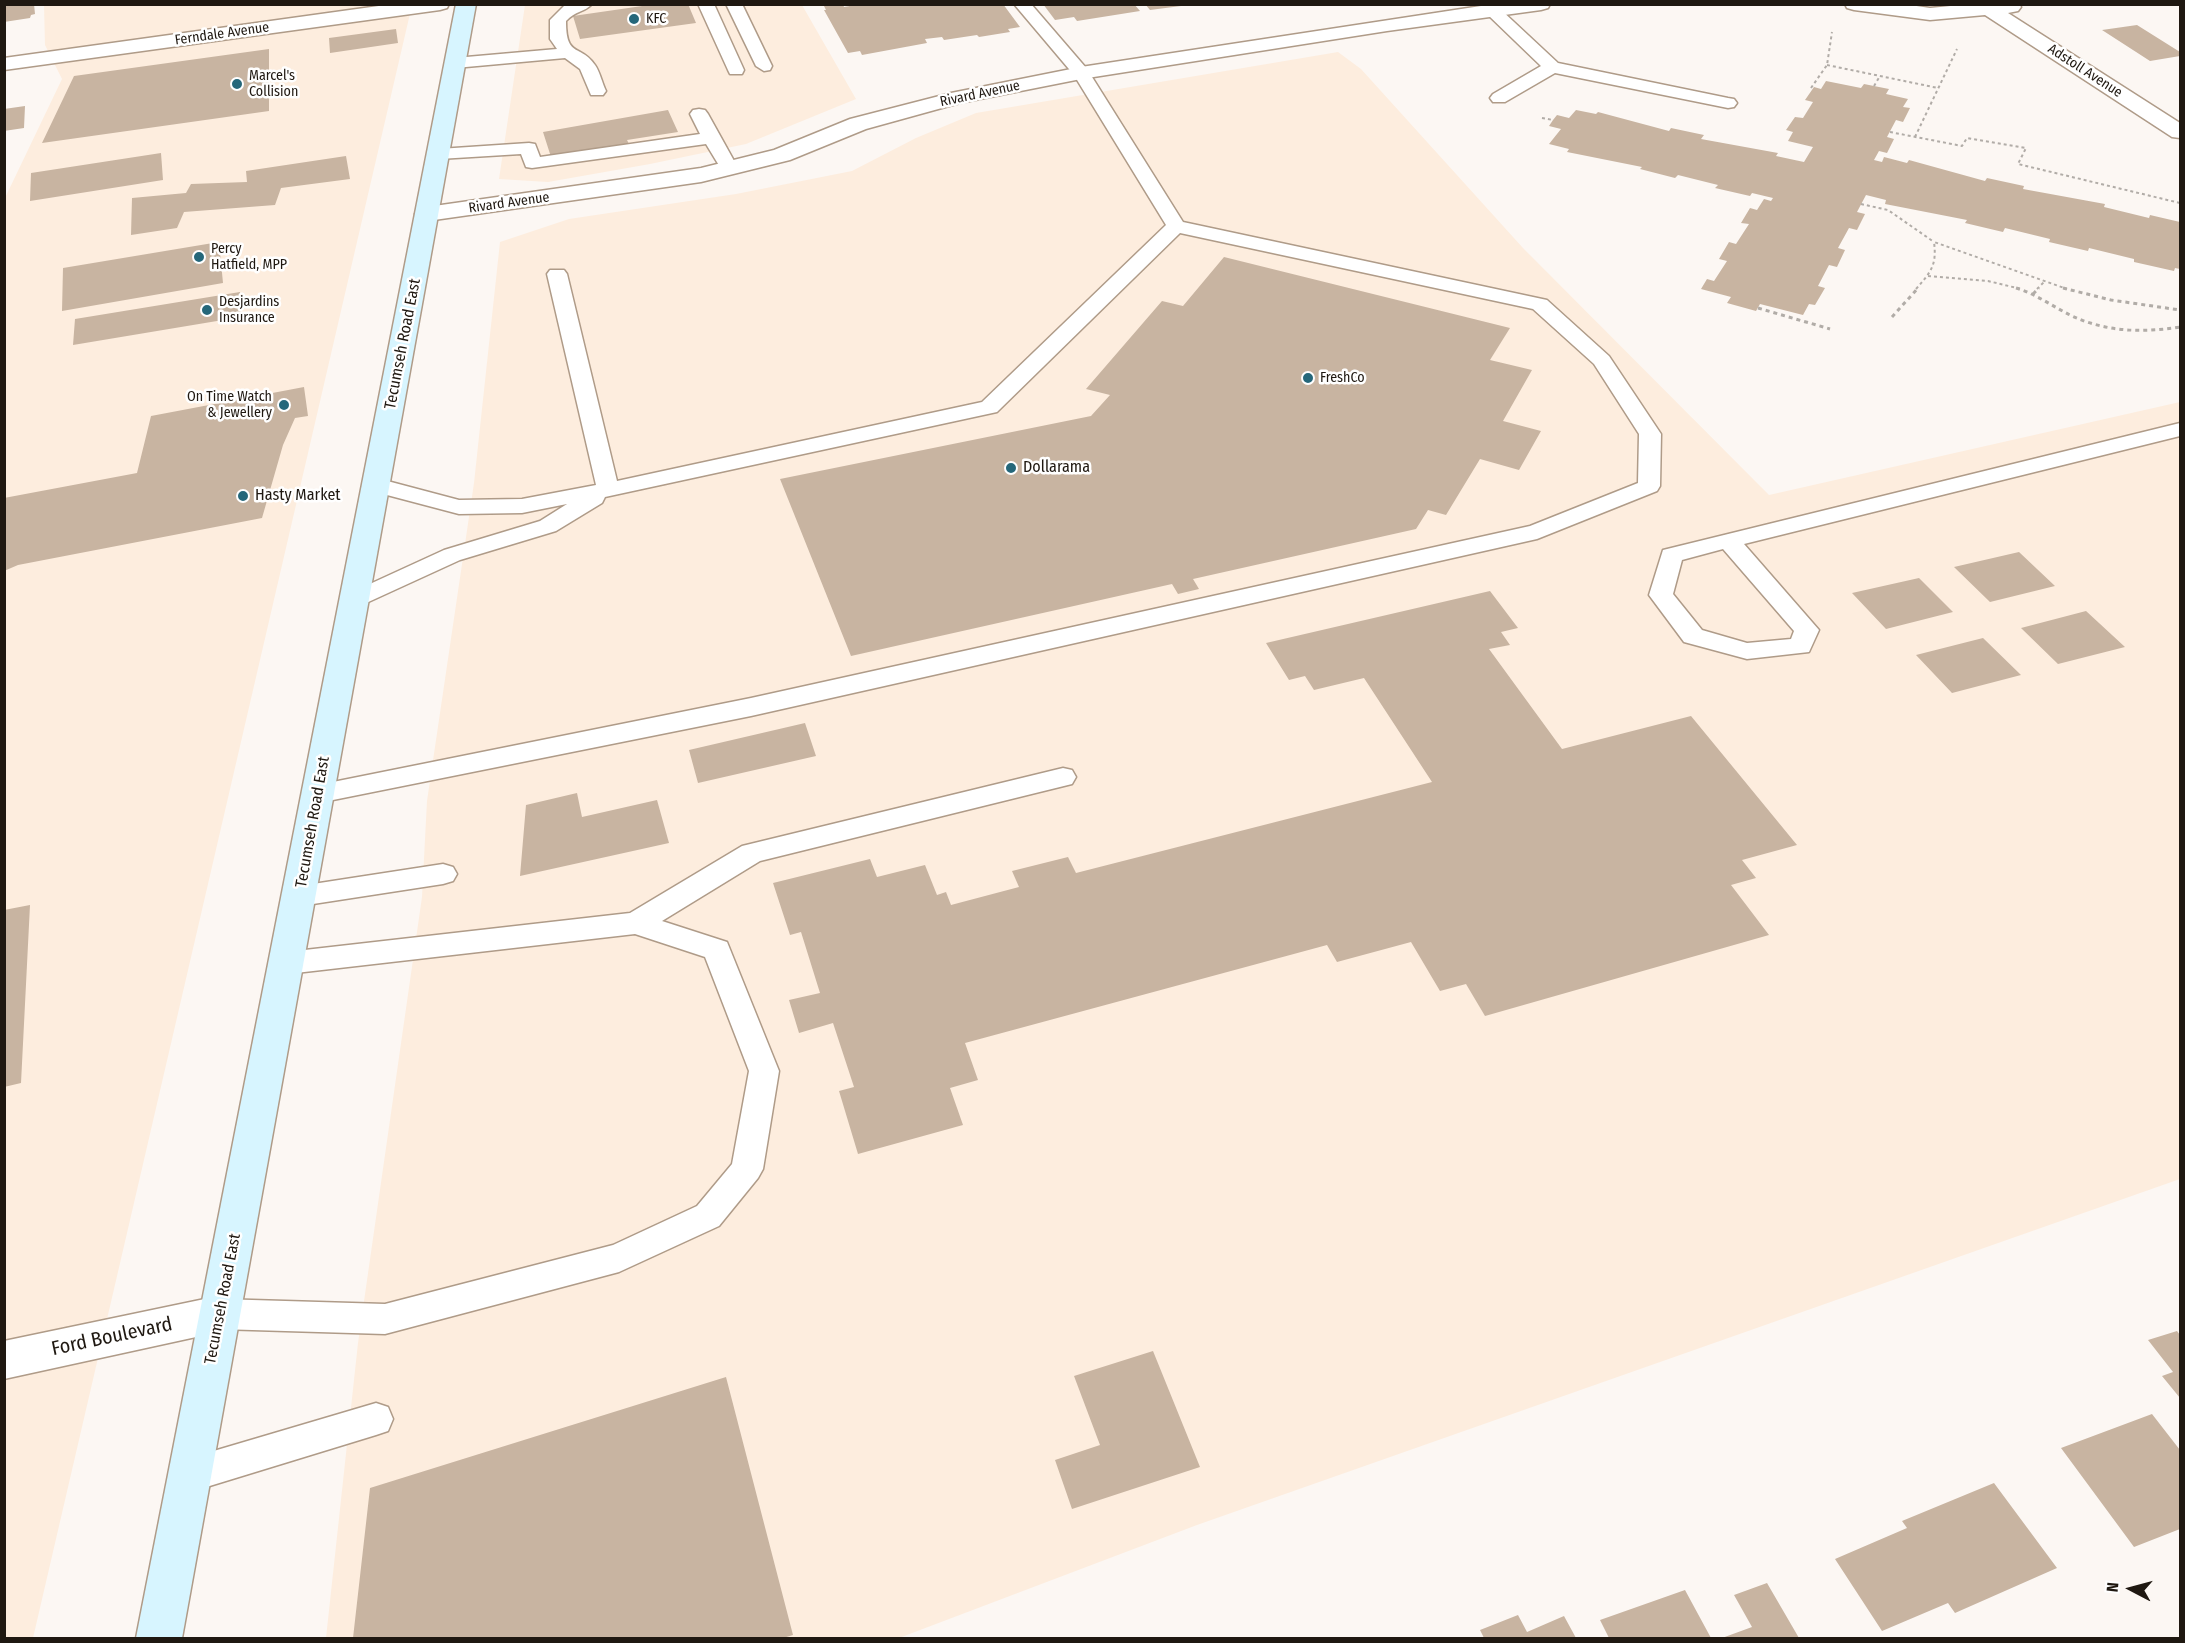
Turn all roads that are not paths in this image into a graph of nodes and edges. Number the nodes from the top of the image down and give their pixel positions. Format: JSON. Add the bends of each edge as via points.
{"nodes":[{"id":1,"x":440,"y":4,"type":"edge"},
{"id":2,"x":466,"y":4,"type":"edge"},
{"id":3,"x":585,"y":4,"type":"edge"},
{"id":4,"x":706,"y":4,"type":"edge"},
{"id":5,"x":734,"y":4,"type":"edge"},
{"id":6,"x":1022,"y":4,"type":"edge"},
{"id":7,"x":1541,"y":4,"type":"edge"},
{"id":8,"x":1854,"y":4,"type":"edge"},
{"id":9,"x":2024,"y":4,"type":"edge"},
{"id":10,"x":1990,"y":10,"type":"junction"},
{"id":11,"x":1493,"y":11,"type":"junction"},
{"id":12,"x":568,"y":53,"type":"junction"},
{"id":13,"x":455,"y":63,"type":"junction"},
{"id":14,"x":4,"y":64,"type":"edge"},
{"id":15,"x":764,"y":66,"type":"dead end"},
{"id":16,"x":1552,"y":67,"type":"junction"},
{"id":17,"x":736,"y":70,"type":"dead end"},
{"id":18,"x":1081,"y":73,"type":"junction"},
{"id":19,"x":597,"y":91,"type":"dead end"},
{"id":20,"x":1499,"y":98,"type":"dead end"},
{"id":21,"x":1728,"y":103,"type":"dead end"},
{"id":22,"x":699,"y":114,"type":"dead end"},
{"id":23,"x":2181,"y":132,"type":"edge"},
{"id":24,"x":711,"y":138,"type":"junction"},
{"id":25,"x":439,"y":154,"type":"junction"},
{"id":26,"x":602,"y":155,"type":"junction"},
{"id":27,"x":729,"y":168,"type":"junction"},
{"id":28,"x":608,"y":189,"type":"junction"},
{"id":29,"x":427,"y":214,"type":"junction"},
{"id":30,"x":1176,"y":226,"type":"junction"},
{"id":31,"x":557,"y":274,"type":"dead end"},
{"id":32,"x":2181,"y":430,"type":"edge"},
{"id":33,"x":376,"y":485,"type":"junction"},
{"id":34,"x":608,"y":490,"type":"junction"},
{"id":35,"x":1728,"y":540,"type":"junction"},
{"id":36,"x":356,"y":599,"type":"junction"},
{"id":37,"x":1063,"y":777,"type":"dead end"},
{"id":38,"x":318,"y":795,"type":"junction"},
{"id":39,"x":444,"y":874,"type":"dead end"},
{"id":40,"x":300,"y":896,"type":"junction"},
{"id":41,"x":636,"y":923,"type":"junction"},
{"id":42,"x":287,"y":963,"type":"junction"},
{"id":43,"x":219,"y":1314,"type":"junction"},
{"id":44,"x":4,"y":1360,"type":"edge"},
{"id":45,"x":376,"y":1419,"type":"dead end"},
{"id":46,"x":190,"y":1475,"type":"junction"},
{"id":47,"x":159,"y":1638,"type":"edge"}],
"edges":[{"from":1,"to":14,"type":"street","name":"Ferndale Avenue"},
{"from":2,"to":13,"type":"main road","name":"Tecumseh Road East"},
{"from":3,"to":12,"type":"lane","via":[[568,9],[558,20],[558,39]]},
{"from":4,"to":17,"type":"lane"},
{"from":5,"to":15,"type":"lane"},
{"from":6,"to":18,"type":"lane"},
{"from":7,"to":11,"type":"street","name":"Rivard Avenue"},
{"from":8,"to":10,"type":"street","via":[[1930,14]]},
{"from":9,"to":10,"type":"street"},
{"from":10,"to":23,"type":"street","name":"Adstoll Avenue"},
{"from":11,"to":16,"type":"lane"},
{"from":11,"to":18,"type":"street","name":"Rivard Avenue"},
{"from":12,"to":13,"type":"lane"},
{"from":12,"to":19,"type":"lane","via":[[587,66]]},
{"from":13,"to":25,"type":"main road","name":"Tecumseh Road East"},
{"from":16,"to":20,"type":"lane"},
{"from":16,"to":21,"type":"lane"},
{"from":18,"to":27,"type":"street","name":"Rivard Avenue","via":[[958,97],[880,118],[782,155]]},
{"from":18,"to":30,"type":"lane"},
{"from":22,"to":24,"type":"lane"},
{"from":24,"to":26,"type":"lane"},
{"from":24,"to":27,"type":"lane"},
{"from":25,"to":26,"type":"lane","via":[[529,148],[532,164]]},
{"from":25,"to":29,"type":"main road","name":"Tecumseh Road East"},
{"from":26,"to":28,"type":"lane"},
{"from":27,"to":28,"type":"street","name":"Rivard Avenue"},
{"from":28,"to":29,"type":"street","name":"Rivard Avenue"},
{"from":29,"to":33,"type":"main road","name":"Tecumseh Road East"},
{"from":30,"to":34,"type":"lane","via":[[989,407]]},
{"from":30,"to":38,"type":"lane","via":[[1540,304],[1602,360],[1650,434],[1650,486],[1537,532],[751,707]]},
{"from":31,"to":34,"type":"lane"},
{"from":32,"to":35,"type":"lane"},
{"from":33,"to":34,"type":"lane","via":[[459,507],[522,506]]},
{"from":33,"to":36,"type":"main road","name":"Tecumseh Road East"},
{"from":34,"to":36,"type":"lane","via":[[548,526],[453,555]]},
{"from":35,"to":35,"type":"lane","via":[[1671,555],[1661,595],[1693,636],[1747,651],[1800,646],[1807,630]]},
{"from":36,"to":38,"type":"main road","name":"Tecumseh Road East"},
{"from":37,"to":41,"type":"lane","via":[[752,853]]},
{"from":38,"to":40,"type":"main road","name":"Tecumseh Road East"},
{"from":39,"to":40,"type":"lane"},
{"from":40,"to":42,"type":"main road","name":"Tecumseh Road East"},
{"from":41,"to":42,"type":"lane"},
{"from":41,"to":43,"type":"lane","via":[[717,950],[764,1071],[747,1169],[708,1216],[619,1258],[385,1319]]},
{"from":42,"to":43,"type":"main road","name":"Tecumseh Road East"},
{"from":43,"to":44,"type":"street","name":"Ford Boulevard"},
{"from":43,"to":46,"type":"main road","name":"Tecumseh Road East"},
{"from":45,"to":46,"type":"lane"},
{"from":46,"to":47,"type":"main road","name":"Tecumseh Road East"}]}
